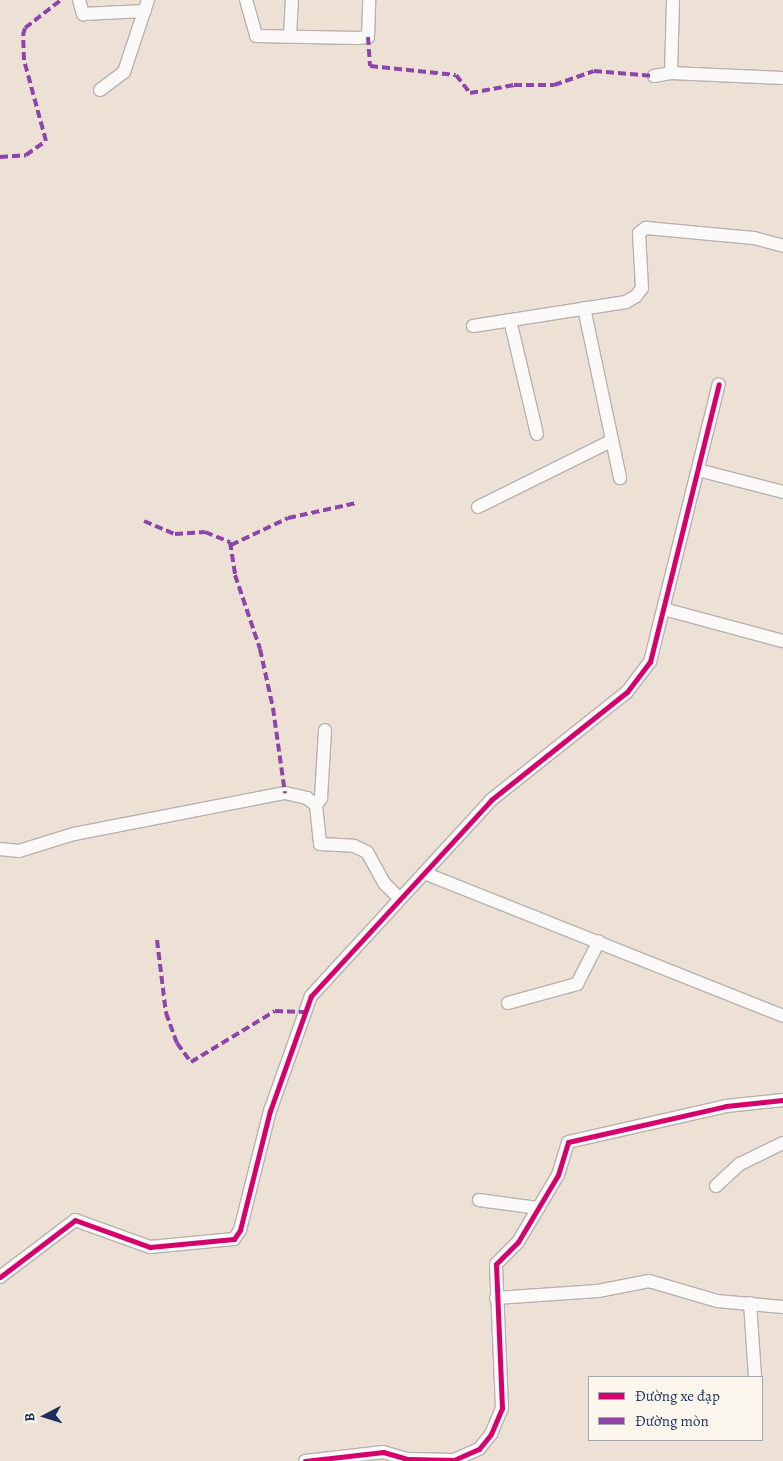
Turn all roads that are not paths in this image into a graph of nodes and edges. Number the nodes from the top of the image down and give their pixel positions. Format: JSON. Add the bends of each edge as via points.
{"nodes":[{"id":1,"x":79,"y":0,"type":"edge"},
{"id":2,"x":246,"y":0,"type":"edge"},
{"id":3,"x":292,"y":0,"type":"edge"},
{"id":4,"x":370,"y":0,"type":"edge"},
{"id":5,"x":673,"y":0,"type":"edge"},
{"id":6,"x":147,"y":6,"type":"edge"},
{"id":7,"x":290,"y":36,"type":"junction"},
{"id":8,"x":671,"y":73,"type":"junction"},
{"id":9,"x":654,"y":76,"type":"dead end"},
{"id":10,"x":783,"y":78,"type":"edge"},
{"id":11,"x":100,"y":90,"type":"dead end"},
{"id":12,"x":783,"y":246,"type":"edge"},
{"id":13,"x":584,"y":308,"type":"junction"},
{"id":14,"x":510,"y":320,"type":"junction"},
{"id":15,"x":473,"y":326,"type":"dead end"},
{"id":16,"x":719,"y":384,"type":"dead end"},
{"id":17,"x":537,"y":434,"type":"dead end"},
{"id":18,"x":609,"y":442,"type":"junction"},
{"id":19,"x":698,"y":470,"type":"junction"},
{"id":20,"x":620,"y":478,"type":"dead end"},
{"id":21,"x":783,"y":492,"type":"edge"},
{"id":22,"x":478,"y":507,"type":"dead end"},
{"id":23,"x":664,"y":609,"type":"junction"},
{"id":24,"x":783,"y":641,"type":"edge"},
{"id":25,"x":325,"y":730,"type":"dead end"},
{"id":26,"x":316,"y":805,"type":"junction"},
{"id":27,"x":0,"y":849,"type":"edge"},
{"id":28,"x":424,"y":873,"type":"junction"},
{"id":29,"x":398,"y":897,"type":"junction"},
{"id":30,"x":600,"y":941,"type":"junction"},
{"id":31,"x":508,"y":1003,"type":"dead end"},
{"id":32,"x":783,"y":1016,"type":"edge"},
{"id":33,"x":783,"y":1100,"type":"edge"},
{"id":34,"x":783,"y":1143,"type":"edge"},
{"id":35,"x":716,"y":1186,"type":"dead end"},
{"id":36,"x":479,"y":1200,"type":"dead end"},
{"id":37,"x":538,"y":1208,"type":"junction"},
{"id":38,"x":0,"y":1277,"type":"edge"},
{"id":39,"x":496,"y":1298,"type":"junction"},
{"id":40,"x":750,"y":1303,"type":"junction"},
{"id":41,"x":783,"y":1307,"type":"edge"},
{"id":42,"x":755,"y":1376,"type":"edge"},
{"id":43,"x":469,"y":1458,"type":"edge"},
{"id":44,"x":305,"y":1461,"type":"edge"}],
"edges":[{"from":1,"to":6,"type":"street","via":[[83,14]]},
{"from":2,"to":7,"type":"street","via":[[256,36]]},
{"from":3,"to":7,"type":"street"},
{"from":4,"to":7,"type":"street","via":[[368,37]]},
{"from":5,"to":8,"type":"street"},
{"from":6,"to":11,"type":"street","via":[[124,72]]},
{"from":8,"to":9,"type":"street"},
{"from":8,"to":10,"type":"street"},
{"from":12,"to":13,"type":"street","via":[[754,238],[646,228],[639,234],[642,288],[636,296]]},
{"from":13,"to":14,"type":"street"},
{"from":13,"to":18,"type":"street"},
{"from":14,"to":15,"type":"street"},
{"from":14,"to":17,"type":"street"},
{"from":16,"to":19,"type":"street"},
{"from":18,"to":20,"type":"street"},
{"from":18,"to":22,"type":"street"},
{"from":19,"to":21,"type":"street"},
{"from":19,"to":23,"type":"street"},
{"from":23,"to":24,"type":"street"},
{"from":23,"to":28,"type":"street","via":[[650,662],[627,692],[491,800]]},
{"from":25,"to":26,"type":"street","via":[[321,798]]},
{"from":26,"to":27,"type":"street","via":[[307,798],[274,793],[74,834],[24,850]]},
{"from":26,"to":29,"type":"street","via":[[318,841],[367,852],[385,884]]},
{"from":28,"to":29,"type":"street"},
{"from":28,"to":30,"type":"street"},
{"from":29,"to":38,"type":"street","via":[[311,996],[270,1111],[240,1230],[234,1238],[150,1247],[75,1220]]},
{"from":30,"to":31,"type":"street","via":[[577,984]]},
{"from":30,"to":32,"type":"street"},
{"from":33,"to":37,"type":"street","via":[[726,1106],[572,1140],[558,1175]]},
{"from":34,"to":35,"type":"street","via":[[740,1164]]},
{"from":36,"to":37,"type":"street"},
{"from":37,"to":39,"type":"street","via":[[518,1242],[496,1264]]},
{"from":39,"to":40,"type":"street","via":[[598,1291],[649,1281],[717,1301]]},
{"from":39,"to":43,"type":"street","via":[[502,1408],[491,1434]]},
{"from":40,"to":41,"type":"street"},
{"from":40,"to":42,"type":"street"},
{"from":43,"to":44,"type":"street","via":[[430,1460],[383,1452]]}]}
